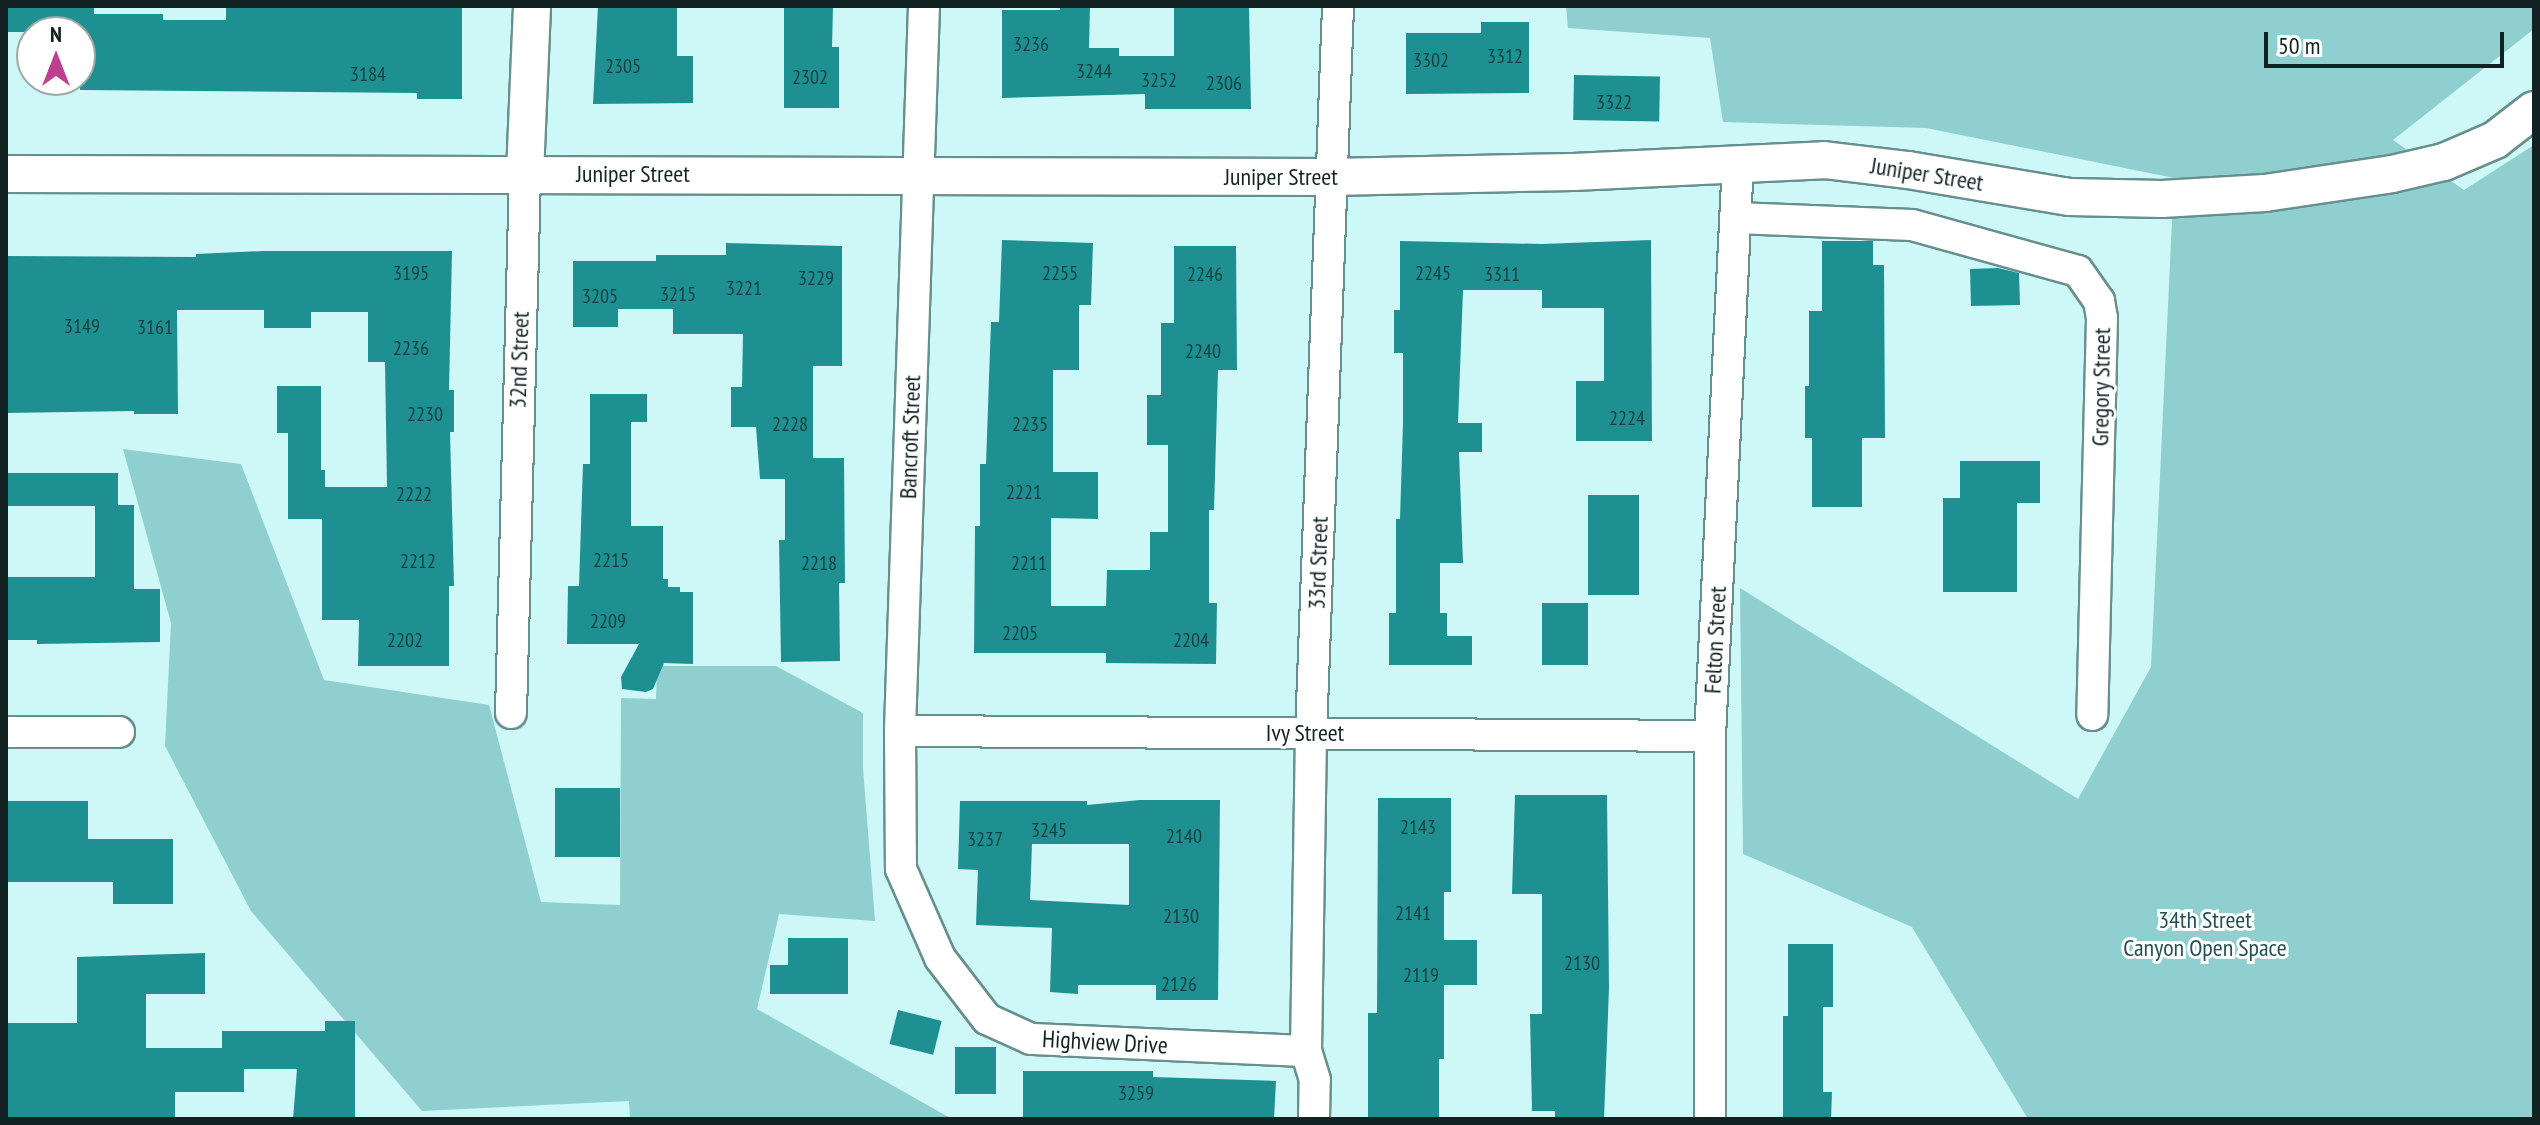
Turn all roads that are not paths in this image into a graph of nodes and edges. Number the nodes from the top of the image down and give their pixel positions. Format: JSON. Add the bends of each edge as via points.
{"nodes":[{"id":1,"x":532,"y":6,"type":"edge"},
{"id":2,"x":924,"y":6,"type":"edge"},
{"id":3,"x":1338,"y":6,"type":"edge"},
{"id":4,"x":2534,"y":110,"type":"edge"},
{"id":5,"x":1738,"y":162,"type":"junction"},
{"id":6,"x":6,"y":174,"type":"edge"},
{"id":7,"x":525,"y":174,"type":"junction"},
{"id":8,"x":917,"y":176,"type":"junction"},
{"id":9,"x":1331,"y":177,"type":"junction"},
{"id":10,"x":1736,"y":218,"type":"junction"},
{"id":11,"x":511,"y":713,"type":"dead end"},
{"id":12,"x":2092,"y":715,"type":"dead end"},
{"id":13,"x":900,"y":731,"type":"junction"},
{"id":14,"x":6,"y":732,"type":"edge"},
{"id":15,"x":119,"y":732,"type":"dead end"},
{"id":16,"x":1311,"y":733,"type":"junction"},
{"id":17,"x":1710,"y":736,"type":"junction"},
{"id":18,"x":901,"y":869,"type":"joint"},
{"id":19,"x":1306,"y":1051,"type":"junction"},
{"id":20,"x":1314,"y":1119,"type":"edge"},
{"id":21,"x":1710,"y":1119,"type":"edge"}],
"edges":[{"from":1,"to":7,"type":"street","name":"32nd Street"},
{"from":2,"to":8,"type":"street","name":"Bancroft Street"},
{"from":3,"to":9,"type":"street","name":"33rd Street"},
{"from":4,"to":5,"type":"street","name":"Juniper Street","via":[[2495,140],[2444,162],[2238,195],[2070,197],[1824,160]]},
{"from":5,"to":9,"type":"street","name":"Juniper Street"},
{"from":5,"to":10,"type":"street","name":"Felton Street"},
{"from":6,"to":7,"type":"street","name":"Juniper Street"},
{"from":7,"to":8,"type":"street","name":"Juniper Street"},
{"from":7,"to":11,"type":"street","name":"32nd Street"},
{"from":8,"to":9,"type":"street","name":"Juniper Street"},
{"from":8,"to":13,"type":"street","name":"Bancroft Street"},
{"from":9,"to":16,"type":"street","name":"33rd Street"},
{"from":10,"to":12,"type":"street","name":"Gregory Street","via":[[1912,225],[2078,271],[2099,301],[2102,318]]},
{"from":10,"to":17,"type":"street","name":"Felton Street"},
{"from":13,"to":16,"type":"street","name":"Ivy Street"},
{"from":13,"to":18,"type":"street","name":"Bancroft Street"},
{"from":14,"to":15,"type":"street"},
{"from":16,"to":17,"type":"street","name":"Ivy Street"},
{"from":16,"to":19,"type":"street","name":"33rd Street"},
{"from":17,"to":21,"type":"street","name":"Felton Street"},
{"from":18,"to":19,"type":"street","name":"Highview Drive","via":[[940,958],[987,1019],[1031,1039]]},
{"from":19,"to":20,"type":"street","name":"33rd Street","via":[[1315,1080]]}]}
